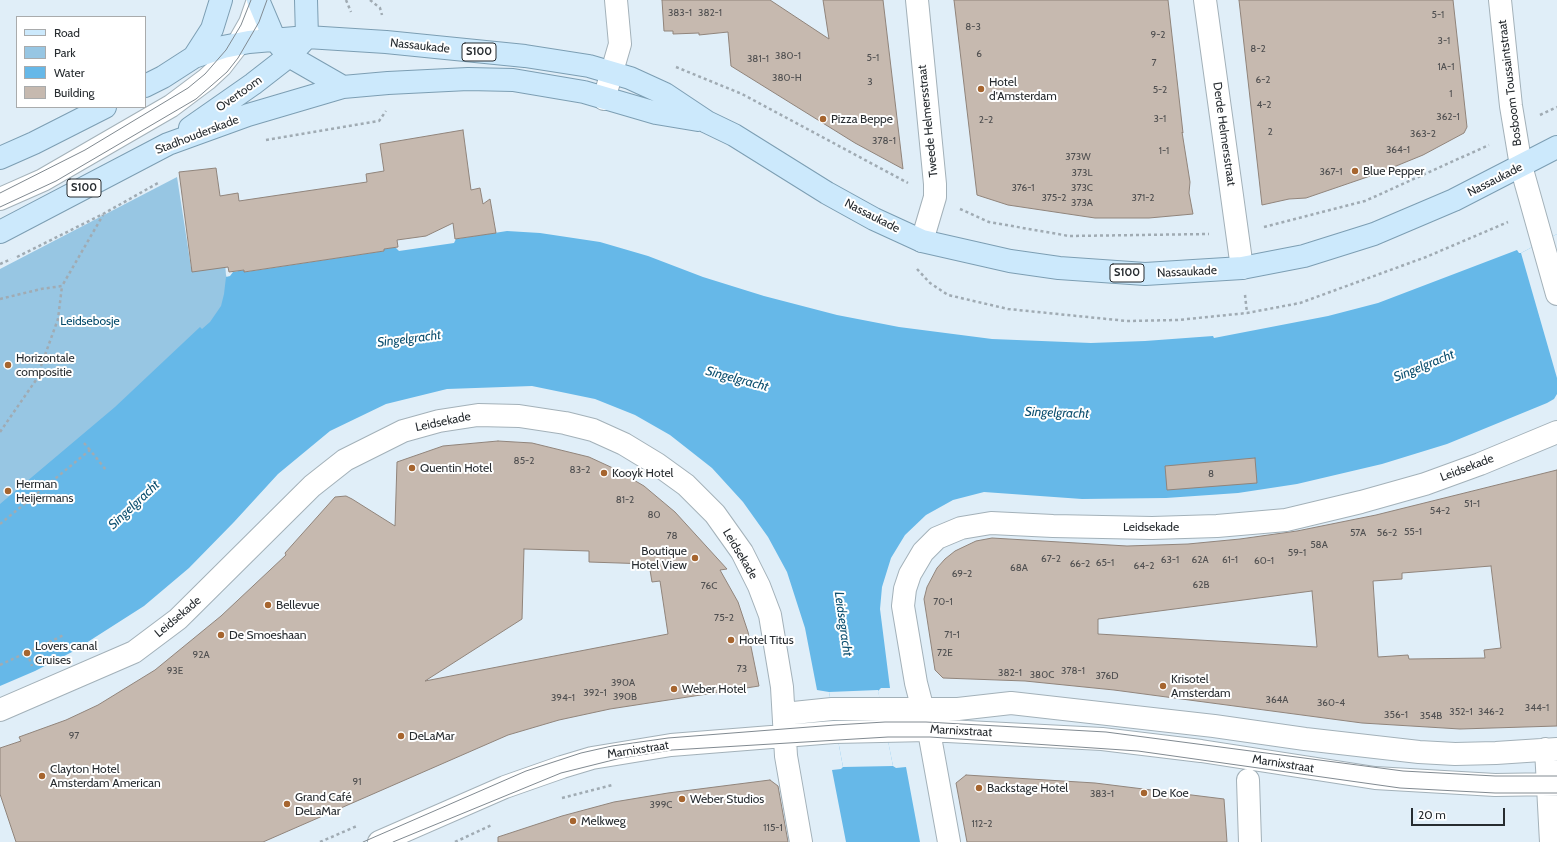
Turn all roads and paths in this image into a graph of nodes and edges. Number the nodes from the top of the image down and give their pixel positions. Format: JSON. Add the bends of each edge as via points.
{"nodes":[{"id":1,"x":221,"y":0,"type":"edge"},
{"id":2,"x":258,"y":0,"type":"edge"},
{"id":3,"x":306,"y":0,"type":"edge"},
{"id":4,"x":346,"y":0,"type":"edge"},
{"id":5,"x":616,"y":0,"type":"edge"},
{"id":6,"x":917,"y":0,"type":"edge"},
{"id":7,"x":1205,"y":0,"type":"edge"},
{"id":8,"x":1500,"y":0,"type":"edge"},
{"id":9,"x":352,"y":15,"type":"dead end"},
{"id":10,"x":307,"y":37,"type":"junction"},
{"id":11,"x":275,"y":40,"type":"junction"},
{"id":12,"x":238,"y":44,"type":"junction"},
{"id":13,"x":289,"y":56,"type":"junction"},
{"id":14,"x":194,"y":57,"type":"junction"},
{"id":15,"x":612,"y":73,"type":"junction"},
{"id":16,"x":146,"y":86,"type":"edge"},
{"id":17,"x":343,"y":88,"type":"junction"},
{"id":18,"x":604,"y":99,"type":"junction"},
{"id":19,"x":292,"y":103,"type":"joint"},
{"id":20,"x":389,"y":107,"type":"dead end"},
{"id":21,"x":103,"y":108,"type":"edge"},
{"id":22,"x":381,"y":108,"type":"dead end"},
{"id":23,"x":707,"y":122,"type":"junction"},
{"id":24,"x":168,"y":144,"type":"junction"},
{"id":25,"x":1557,"y":147,"type":"edge"},
{"id":26,"x":0,"y":158,"type":"edge"},
{"id":27,"x":1521,"y":166,"type":"junction"},
{"id":28,"x":0,"y":199,"type":"edge"},
{"id":29,"x":103,"y":214,"type":"dead end"},
{"id":30,"x":0,"y":232,"type":"edge"},
{"id":31,"x":922,"y":241,"type":"junction"},
{"id":32,"x":914,"y":267,"type":"dead end"},
{"id":33,"x":1242,"y":268,"type":"junction"},
{"id":34,"x":62,"y":286,"type":"junction"},
{"id":35,"x":1557,"y":294,"type":"edge"},
{"id":36,"x":948,"y":295,"type":"dead end"},
{"id":37,"x":0,"y":299,"type":"edge"},
{"id":38,"x":0,"y":432,"type":"edge"},
{"id":39,"x":1557,"y":432,"type":"edge"},
{"id":40,"x":84,"y":443,"type":"dead end"},
{"id":41,"x":90,"y":450,"type":"junction"},
{"id":42,"x":106,"y":470,"type":"dead end"},
{"id":43,"x":0,"y":524,"type":"edge"},
{"id":44,"x":64,"y":635,"type":"dead end"},
{"id":45,"x":27,"y":653,"type":"junction"},
{"id":46,"x":0,"y":665,"type":"edge"},
{"id":47,"x":35,"y":671,"type":"dead end"},
{"id":48,"x":0,"y":710,"type":"edge"},
{"id":49,"x":886,"y":719,"type":"junction"},
{"id":50,"x":925,"y":720,"type":"junction"},
{"id":51,"x":784,"y":725,"type":"junction"},
{"id":52,"x":1552,"y":749,"type":"edge"},
{"id":53,"x":1248,"y":780,"type":"dead end"},
{"id":54,"x":617,"y":783,"type":"dead end"},
{"id":55,"x":1553,"y":785,"type":"edge"},
{"id":56,"x":557,"y":800,"type":"dead end"},
{"id":57,"x":498,"y":822,"type":"dead end"},
{"id":58,"x":379,"y":842,"type":"edge"},
{"id":59,"x":455,"y":842,"type":"edge"},
{"id":60,"x":800,"y":842,"type":"edge"},
{"id":61,"x":950,"y":842,"type":"edge"},
{"id":62,"x":1250,"y":842,"type":"edge"},
{"id":63,"x":1551,"y":842,"type":"edge"}],
"edges":[{"from":1,"to":14,"type":"main road","via":[[212,29]]},
{"from":2,"to":11,"type":"main road"},
{"from":2,"to":12,"type":"street","via":[[250,23]]},
{"from":3,"to":10,"type":"main road"},
{"from":4,"to":9,"type":"path"},
{"from":5,"to":15,"type":"street","via":[[620,44]]},
{"from":6,"to":31,"type":"street","name":"Tweede Helmersstraat","via":[[935,191]]},
{"from":7,"to":33,"type":"street","name":"Derde Helmersstraat"},
{"from":8,"to":27,"type":"street","name":"Bosboom Toussaintstraat","via":[[1511,106]]},
{"from":10,"to":11,"type":"main road","name":"Nassaukade","number":"S100"},
{"from":10,"to":13,"type":"main road","name":"Overtoom"},
{"from":10,"to":15,"type":"main road","name":"Nassaukade","number":"S100","via":[[526,56],[589,66]]},
{"from":11,"to":12,"type":"main road","name":"Nassaukade","number":"S100"},
{"from":11,"to":13,"type":"main road"},
{"from":12,"to":14,"type":"main road","name":"Nassaukade","number":"S100","via":[[230,44]]},
{"from":12,"to":28,"type":"street","via":[[208,79],[171,106],[43,180]]},
{"from":13,"to":17,"type":"main road"},
{"from":13,"to":24,"type":"main road","name":"Overtoom"},
{"from":14,"to":16,"type":"main road","number":"S100"},
{"from":15,"to":18,"type":"street"},
{"from":15,"to":23,"type":"main road","name":"Nassaukade","number":"S100","via":[[665,94]]},
{"from":17,"to":18,"type":"main road","name":"Nassaukade","number":"S100","via":[[468,79],[513,80],[584,92]]},
{"from":17,"to":19,"type":"main road","name":"Nassaukade","number":"S100"},
{"from":18,"to":23,"type":"main road","name":"Nassaukade","number":"S100","via":[[656,113]]},
{"from":19,"to":24,"type":"main road","name":"Stadhouderskade","number":"S100","via":[[248,115]]},
{"from":20,"to":22,"type":"path"},
{"from":21,"to":26,"type":"main road","via":[[34,144]]},
{"from":23,"to":31,"type":"main road","name":"Nassaukade","number":"S100","via":[[734,135],[827,193],[874,219]]},
{"from":24,"to":30,"type":"main road","name":"Stadhouderskade","number":"S100"},
{"from":25,"to":27,"type":"main road","name":"Nassaukade","number":"S100"},
{"from":27,"to":33,"type":"main road","name":"Nassaukade","number":"S100","via":[[1454,200],[1374,234],[1304,256]]},
{"from":27,"to":35,"type":"street","name":"Bosboom Toussaintstraat"},
{"from":29,"to":34,"type":"path"},
{"from":31,"to":33,"type":"main road","name":"Nassaukade","number":"S100","via":[[1010,261],[1104,272],[1145,274]]},
{"from":32,"to":36,"type":"path","via":[[930,283]]},
{"from":34,"to":37,"type":"path"},
{"from":34,"to":38,"type":"path","via":[[58,319],[36,380]]},
{"from":39,"to":50,"type":"street","name":"Leidsekade","via":[[1425,484],[1286,520],[1152,528],[991,523],[955,530],[937,538],[923,552],[910,574],[903,606]]},
{"from":40,"to":41,"type":"path"},
{"from":41,"to":42,"type":"path"},
{"from":41,"to":43,"type":"path"},
{"from":44,"to":45,"type":"path"},
{"from":45,"to":46,"type":"path"},
{"from":45,"to":47,"type":"path"},
{"from":48,"to":51,"type":"street","name":"Leidsekade","via":[[134,652],[178,620],[312,486],[345,460],[403,431],[439,421],[478,415],[519,416],[593,430],[624,444],[686,485],[714,514],[742,552],[759,586],[770,615],[782,687]]},
{"from":49,"to":50,"type":"street","name":"Marnixstraat"},
{"from":49,"to":51,"type":"street","name":"Marnixstraat","via":[[834,732]]},
{"from":49,"to":51,"type":"street","name":"Marnixstraat","via":[[832,709]]},
{"from":50,"to":52,"type":"street","name":"Marnixstraat","via":[[958,709],[1011,703],[1419,752],[1462,754]]},
{"from":50,"to":55,"type":"street","name":"Marnixstraat","via":[[1139,743],[1401,780]]},
{"from":50,"to":61,"type":"street"},
{"from":51,"to":58,"type":"street","name":"Marnixstraat","via":[[592,758],[505,787]]},
{"from":51,"to":60,"type":"street","via":[[786,756]]},
{"from":52,"to":55,"type":"street"},
{"from":53,"to":62,"type":"street"},
{"from":54,"to":56,"type":"path"},
{"from":55,"to":63,"type":"street"},
{"from":57,"to":59,"type":"path"}]}
